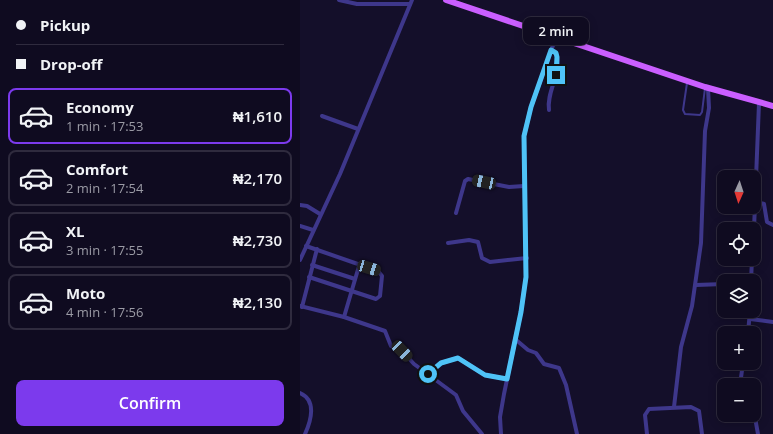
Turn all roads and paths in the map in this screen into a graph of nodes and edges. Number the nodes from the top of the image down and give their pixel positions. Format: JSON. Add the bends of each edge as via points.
{"nodes":[{"id":1,"x":339,"y":0,"type":"edge"},
{"id":2,"x":446,"y":0,"type":"edge"},
{"id":3,"x":411,"y":2,"type":"edge"},
{"id":4,"x":456,"y":2,"type":"edge"},
{"id":5,"x":556,"y":37,"type":"junction"},
{"id":6,"x":551,"y":50,"type":"junction"},
{"id":7,"x":688,"y":81,"type":"junction"},
{"id":8,"x":706,"y":87,"type":"junction"},
{"id":9,"x":759,"y":103,"type":"junction"},
{"id":10,"x":773,"y":106,"type":"edge"},
{"id":11,"x":549,"y":110,"type":"dead end"},
{"id":12,"x":322,"y":116,"type":"dead end"},
{"id":13,"x":358,"y":129,"type":"junction"},
{"id":14,"x":756,"y":170,"type":"edge"},
{"id":15,"x":524,"y":186,"type":"junction"},
{"id":16,"x":761,"y":203,"type":"edge"},
{"id":17,"x":300,"y":205,"type":"edge"},
{"id":18,"x":456,"y":213,"type":"dead end"},
{"id":19,"x":320,"y":214,"type":"junction"},
{"id":20,"x":773,"y":225,"type":"edge"},
{"id":21,"x":300,"y":226,"type":"edge"},
{"id":22,"x":313,"y":230,"type":"junction"},
{"id":23,"x":448,"y":243,"type":"dead end"},
{"id":24,"x":306,"y":246,"type":"junction"},
{"id":25,"x":317,"y":249,"type":"junction"},
{"id":26,"x":527,"y":258,"type":"junction"},
{"id":27,"x":300,"y":260,"type":"edge"},
{"id":28,"x":312,"y":264,"type":"junction"},
{"id":29,"x":359,"y":266,"type":"junction"},
{"id":30,"x":309,"y":278,"type":"junction"},
{"id":31,"x":355,"y":279,"type":"junction"},
{"id":32,"x":717,"y":284,"type":"edge"},
{"id":33,"x":696,"y":285,"type":"junction"},
{"id":34,"x":352,"y":291,"type":"junction"},
{"id":35,"x":301,"y":307,"type":"edge"},
{"id":36,"x":344,"y":317,"type":"junction"},
{"id":37,"x":750,"y":319,"type":"joint"},
{"id":38,"x":773,"y":322,"type":"edge"},
{"id":39,"x":749,"y":326,"type":"edge"},
{"id":40,"x":515,"y":339,"type":"junction"},
{"id":41,"x":428,"y":374,"type":"junction"},
{"id":42,"x":507,"y":379,"type":"junction"},
{"id":43,"x":300,"y":393,"type":"edge"},
{"id":44,"x":674,"y":407,"type":"junction"},
{"id":45,"x":756,"y":422,"type":"edge"},
{"id":46,"x":305,"y":434,"type":"edge"},
{"id":47,"x":482,"y":434,"type":"edge"},
{"id":48,"x":501,"y":434,"type":"edge"},
{"id":49,"x":577,"y":434,"type":"edge"},
{"id":50,"x":647,"y":434,"type":"edge"},
{"id":51,"x":702,"y":434,"type":"edge"},
{"id":52,"x":758,"y":434,"type":"edge"}],
"edges":[{"from":1,"to":3,"type":"street","via":[[357,4]]},
{"from":2,"to":4,"type":"main road"},
{"from":3,"to":13,"type":"street"},
{"from":4,"to":5,"type":"main road"},
{"from":5,"to":6,"type":"street"},
{"from":5,"to":7,"type":"main road"},
{"from":6,"to":11,"type":"street","via":[[557,57],[556,75],[548,101]]},
{"from":6,"to":15,"type":"street","via":[[531,107],[524,136]]},
{"from":7,"to":8,"type":"main road"},
{"from":7,"to":8,"type":"lane","via":[[683,110],[685,114],[700,115]]},
{"from":8,"to":9,"type":"main road"},
{"from":8,"to":33,"type":"street","via":[[709,104],[702,230]]},
{"from":9,"to":10,"type":"main road"},
{"from":9,"to":14,"type":"street"},
{"from":12,"to":13,"type":"street"},
{"from":13,"to":19,"type":"street"},
{"from":15,"to":18,"type":"street","via":[[509,187],[468,179],[465,181]]},
{"from":15,"to":26,"type":"street"},
{"from":16,"to":20,"type":"street","via":[[764,204],[767,222]]},
{"from":17,"to":19,"type":"street"},
{"from":19,"to":22,"type":"street"},
{"from":21,"to":22,"type":"street"},
{"from":22,"to":24,"type":"street"},
{"from":23,"to":26,"type":"street","via":[[469,240],[478,242],[482,258],[490,262]]},
{"from":24,"to":25,"type":"street"},
{"from":24,"to":27,"type":"street"},
{"from":25,"to":28,"type":"street"},
{"from":25,"to":29,"type":"street"},
{"from":26,"to":40,"type":"street"},
{"from":28,"to":30,"type":"street"},
{"from":28,"to":31,"type":"street"},
{"from":29,"to":31,"type":"street"},
{"from":29,"to":34,"type":"street","via":[[378,271],[382,276],[380,296],[376,299]]},
{"from":30,"to":34,"type":"street"},
{"from":30,"to":35,"type":"street"},
{"from":31,"to":34,"type":"street"},
{"from":32,"to":33,"type":"street"},
{"from":33,"to":44,"type":"street","via":[[681,347]]},
{"from":34,"to":36,"type":"street"},
{"from":35,"to":36,"type":"street"},
{"from":36,"to":41,"type":"street","via":[[385,331],[391,346],[402,351]]},
{"from":37,"to":38,"type":"street"},
{"from":37,"to":39,"type":"street"},
{"from":40,"to":42,"type":"street"},
{"from":40,"to":49,"type":"street","via":[[536,353],[544,364],[559,368],[566,385]]},
{"from":41,"to":42,"type":"street","via":[[441,363],[458,358],[485,375]]},
{"from":41,"to":47,"type":"street","via":[[456,395],[463,411]]},
{"from":42,"to":48,"type":"street","via":[[500,417]]},
{"from":43,"to":46,"type":"street","via":[[308,399],[312,414]]},
{"from":44,"to":50,"type":"street","via":[[649,409],[646,412]]},
{"from":44,"to":51,"type":"street","via":[[698,408]]},
{"from":45,"to":52,"type":"street"}]}
